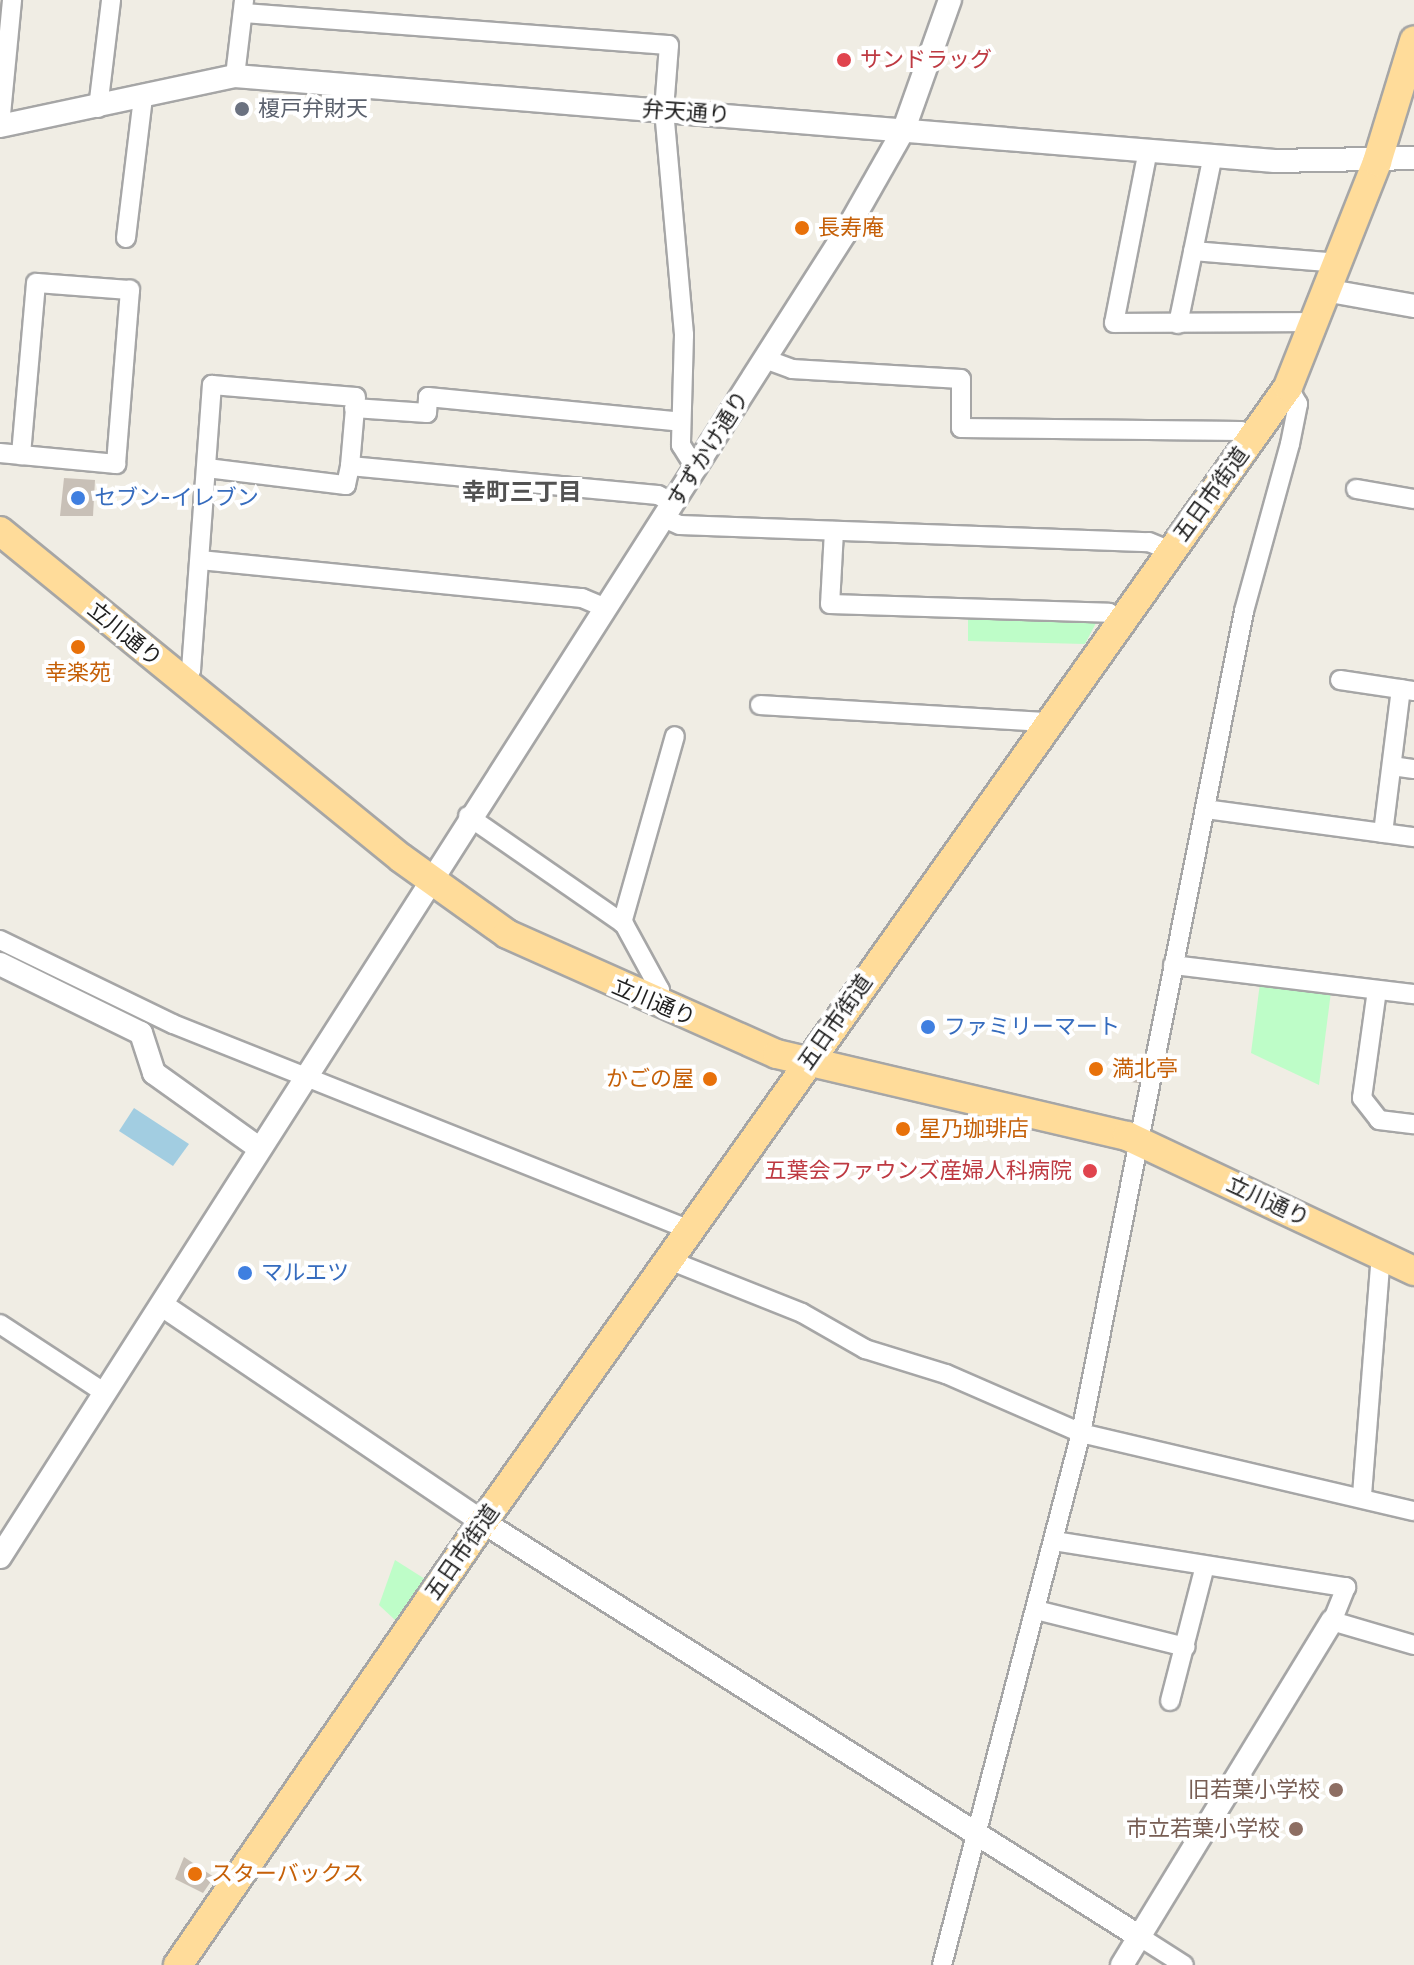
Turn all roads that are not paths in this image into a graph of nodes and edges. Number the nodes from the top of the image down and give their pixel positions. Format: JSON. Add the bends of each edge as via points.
{"nodes":[{"id":1,"x":12,"y":0,"type":"edge"},
{"id":2,"x":111,"y":0,"type":"edge"},
{"id":3,"x":950,"y":0,"type":"edge"},
{"id":4,"x":243,"y":6,"type":"edge"},
{"id":5,"x":1414,"y":41,"type":"edge"},
{"id":6,"x":235,"y":76,"type":"junction"},
{"id":7,"x":143,"y":97,"type":"junction"},
{"id":8,"x":98,"y":108,"type":"junction"},
{"id":9,"x":664,"y":110,"type":"junction"},
{"id":10,"x":0,"y":126,"type":"edge"},
{"id":11,"x":904,"y":129,"type":"junction"},
{"id":12,"x":1148,"y":150,"type":"junction"},
{"id":13,"x":1213,"y":155,"type":"junction"},
{"id":14,"x":1414,"y":158,"type":"edge"},
{"id":15,"x":1377,"y":162,"type":"junction"},
{"id":16,"x":126,"y":238,"type":"dead end"},
{"id":17,"x":1193,"y":251,"type":"junction"},
{"id":18,"x":1340,"y":263,"type":"junction"},
{"id":19,"x":1330,"y":291,"type":"junction"},
{"id":20,"x":1414,"y":306,"type":"edge"},
{"id":21,"x":1318,"y":322,"type":"junction"},
{"id":22,"x":1178,"y":324,"type":"junction"},
{"id":23,"x":765,"y":359,"type":"junction"},
{"id":24,"x":1288,"y":387,"type":"junction"},
{"id":25,"x":354,"y":408,"type":"junction"},
{"id":26,"x":681,"y":422,"type":"junction"},
{"id":27,"x":1251,"y":439,"type":"junction"},
{"id":28,"x":0,"y":453,"type":"edge"},
{"id":29,"x":21,"y":455,"type":"junction"},
{"id":30,"x":350,"y":466,"type":"junction"},
{"id":31,"x":695,"y":467,"type":"junction"},
{"id":32,"x":207,"y":468,"type":"junction"},
{"id":33,"x":1356,"y":489,"type":"dead end"},
{"id":34,"x":1414,"y":499,"type":"edge"},
{"id":35,"x":668,"y":510,"type":"junction"},
{"id":36,"x":834,"y":531,"type":"junction"},
{"id":37,"x":1,"y":535,"type":"edge"},
{"id":38,"x":1170,"y":551,"type":"junction"},
{"id":39,"x":200,"y":560,"type":"junction"},
{"id":40,"x":606,"y":608,"type":"junction"},
{"id":41,"x":1122,"y":621,"type":"junction"},
{"id":42,"x":1340,"y":680,"type":"dead end"},
{"id":43,"x":183,"y":681,"type":"junction"},
{"id":44,"x":1408,"y":690,"type":"edge"},
{"id":45,"x":760,"y":705,"type":"dead end"},
{"id":46,"x":1048,"y":722,"type":"junction"},
{"id":47,"x":675,"y":736,"type":"dead end"},
{"id":48,"x":1392,"y":766,"type":"junction"},
{"id":49,"x":1414,"y":769,"type":"edge"},
{"id":50,"x":1206,"y":809,"type":"junction"},
{"id":51,"x":468,"y":816,"type":"junction"},
{"id":52,"x":1383,"y":833,"type":"junction"},
{"id":53,"x":1414,"y":837,"type":"edge"},
{"id":54,"x":430,"y":880,"type":"junction"},
{"id":55,"x":622,"y":923,"type":"junction"},
{"id":56,"x":0,"y":940,"type":"edge"},
{"id":57,"x":0,"y":964,"type":"edge"},
{"id":58,"x":1173,"y":965,"type":"junction"},
{"id":59,"x":1377,"y":990,"type":"junction"},
{"id":60,"x":1414,"y":994,"type":"edge"},
{"id":61,"x":655,"y":1003,"type":"junction"},
{"id":62,"x":807,"y":1061,"type":"junction"},
{"id":63,"x":309,"y":1076,"type":"junction"},
{"id":64,"x":1414,"y":1124,"type":"edge"},
{"id":65,"x":1137,"y":1140,"type":"junction"},
{"id":66,"x":260,"y":1149,"type":"junction"},
{"id":67,"x":690,"y":1230,"type":"junction"},
{"id":68,"x":1381,"y":1255,"type":"junction"},
{"id":69,"x":669,"y":1260,"type":"junction"},
{"id":70,"x":1414,"y":1271,"type":"edge"},
{"id":71,"x":162,"y":1305,"type":"junction"},
{"id":72,"x":0,"y":1324,"type":"edge"},
{"id":73,"x":105,"y":1393,"type":"junction"},
{"id":74,"x":1081,"y":1433,"type":"junction"},
{"id":75,"x":1362,"y":1495,"type":"junction"},
{"id":76,"x":1414,"y":1511,"type":"edge"},
{"id":77,"x":483,"y":1522,"type":"junction"},
{"id":78,"x":1054,"y":1541,"type":"junction"},
{"id":79,"x":0,"y":1557,"type":"edge"},
{"id":80,"x":1205,"y":1566,"type":"junction"},
{"id":81,"x":1036,"y":1610,"type":"junction"},
{"id":82,"x":1332,"y":1621,"type":"junction"},
{"id":83,"x":1414,"y":1645,"type":"edge"},
{"id":84,"x":1185,"y":1647,"type":"junction"},
{"id":85,"x":1170,"y":1701,"type":"dead end"},
{"id":86,"x":975,"y":1838,"type":"junction"},
{"id":87,"x":1140,"y":1937,"type":"junction"},
{"id":88,"x":178,"y":1965,"type":"edge"},
{"id":89,"x":942,"y":1965,"type":"edge"},
{"id":90,"x":1122,"y":1965,"type":"edge"},
{"id":91,"x":1184,"y":1965,"type":"edge"}],
"edges":[{"from":1,"to":10,"type":"street"},
{"from":2,"to":8,"type":"street"},
{"from":3,"to":11,"type":"street","name":"すずかけ通り"},
{"from":4,"to":6,"type":"street"},
{"from":4,"to":9,"type":"street","via":[[669,45]]},
{"from":5,"to":15,"type":"main road","name":"五日市街道"},
{"from":6,"to":7,"type":"street","name":"弁天通り"},
{"from":6,"to":9,"type":"street","name":"弁天通り"},
{"from":7,"to":8,"type":"street","name":"弁天通り"},
{"from":7,"to":16,"type":"street"},
{"from":8,"to":10,"type":"street","name":"弁天通り"},
{"from":9,"to":11,"type":"street","name":"弁天通り"},
{"from":9,"to":26,"type":"street","via":[[684,335]]},
{"from":11,"to":12,"type":"street","name":"弁天通り"},
{"from":11,"to":23,"type":"street","name":"すずかけ通り"},
{"from":12,"to":13,"type":"street","name":"弁天通り"},
{"from":12,"to":22,"type":"street","via":[[1114,323]]},
{"from":13,"to":15,"type":"street","name":"弁天通り"},
{"from":13,"to":17,"type":"street"},
{"from":14,"to":15,"type":"street","name":"弁天通り"},
{"from":15,"to":18,"type":"main road","name":"五日市街道"},
{"from":17,"to":18,"type":"street"},
{"from":17,"to":22,"type":"street"},
{"from":18,"to":19,"type":"main road","name":"五日市街道"},
{"from":19,"to":20,"type":"street"},
{"from":19,"to":21,"type":"main road","name":"五日市街道"},
{"from":21,"to":22,"type":"street"},
{"from":21,"to":24,"type":"main road","name":"五日市街道"},
{"from":23,"to":27,"type":"street","via":[[792,369],[961,379],[961,428],[1241,431]]},
{"from":23,"to":31,"type":"street","name":"すずかけ通り"},
{"from":24,"to":27,"type":"main road","name":"五日市街道"},
{"from":24,"to":50,"type":"street","via":[[1298,404],[1244,611]]},
{"from":25,"to":26,"type":"street","via":[[427,413],[428,397]]},
{"from":25,"to":30,"type":"street"},
{"from":25,"to":32,"type":"street","via":[[356,397],[212,385]]},
{"from":26,"to":31,"type":"street","via":[[684,461]]},
{"from":27,"to":38,"type":"main road","name":"五日市街道"},
{"from":28,"to":29,"type":"street"},
{"from":29,"to":29,"type":"street","via":[[116,464],[130,290],[36,283]]},
{"from":30,"to":32,"type":"street","via":[[346,485]]},
{"from":30,"to":35,"type":"street","via":[[658,495]]},
{"from":31,"to":35,"type":"street","name":"すずかけ通り"},
{"from":32,"to":39,"type":"street"},
{"from":33,"to":34,"type":"street"},
{"from":35,"to":36,"type":"street","via":[[676,525]]},
{"from":35,"to":40,"type":"street","name":"すずかけ通り"},
{"from":36,"to":38,"type":"street","via":[[1149,542]]},
{"from":36,"to":41,"type":"street","via":[[830,604],[1109,613]]},
{"from":37,"to":43,"type":"main road","name":"立川通り"},
{"from":38,"to":41,"type":"main road","name":"五日市街道"},
{"from":39,"to":40,"type":"street","via":[[582,598]]},
{"from":39,"to":43,"type":"street","via":[[191,670]]},
{"from":40,"to":51,"type":"street","name":"すずかけ通り"},
{"from":41,"to":46,"type":"main road","name":"五日市街道"},
{"from":42,"to":44,"type":"street"},
{"from":43,"to":54,"type":"main road","name":"立川通り"},
{"from":44,"to":48,"type":"street"},
{"from":45,"to":46,"type":"street"},
{"from":46,"to":62,"type":"main road","name":"五日市街道"},
{"from":47,"to":55,"type":"street"},
{"from":48,"to":49,"type":"street"},
{"from":48,"to":52,"type":"street"},
{"from":50,"to":52,"type":"street"},
{"from":50,"to":58,"type":"street"},
{"from":51,"to":54,"type":"street","name":"すずかけ通り"},
{"from":51,"to":55,"type":"street"},
{"from":52,"to":53,"type":"street"},
{"from":54,"to":61,"type":"main road","name":"立川通り","via":[[507,934]]},
{"from":54,"to":63,"type":"street","name":"すずかけ通り"},
{"from":55,"to":61,"type":"street","via":[[660,990]]},
{"from":56,"to":63,"type":"street","via":[[173,1024]]},
{"from":57,"to":66,"type":"street","via":[[141,1033],[154,1073]]},
{"from":58,"to":59,"type":"street"},
{"from":58,"to":65,"type":"street"},
{"from":59,"to":60,"type":"street"},
{"from":59,"to":64,"type":"street","via":[[1362,1098],[1379,1120]]},
{"from":61,"to":62,"type":"main road","name":"立川通り"},
{"from":62,"to":65,"type":"main road","name":"立川通り"},
{"from":62,"to":67,"type":"main road","name":"五日市街道"},
{"from":63,"to":66,"type":"street","name":"すずかけ通り"},
{"from":63,"to":67,"type":"street"},
{"from":65,"to":68,"type":"main road","name":"立川通り"},
{"from":65,"to":74,"type":"street"},
{"from":66,"to":71,"type":"street","name":"すずかけ通り"},
{"from":67,"to":69,"type":"main road","name":"五日市街道"},
{"from":68,"to":70,"type":"main road","name":"立川通り"},
{"from":68,"to":75,"type":"street"},
{"from":69,"to":74,"type":"street","via":[[802,1313],[865,1349],[946,1374]]},
{"from":69,"to":77,"type":"main road","name":"五日市街道"},
{"from":71,"to":73,"type":"street","name":"すずかけ通り"},
{"from":71,"to":77,"type":"street"},
{"from":72,"to":73,"type":"street"},
{"from":73,"to":79,"type":"street","name":"すずかけ通り"},
{"from":74,"to":75,"type":"street"},
{"from":74,"to":78,"type":"street"},
{"from":75,"to":76,"type":"street"},
{"from":77,"to":86,"type":"street"},
{"from":77,"to":88,"type":"main road","name":"五日市街道"},
{"from":78,"to":80,"type":"street"},
{"from":78,"to":81,"type":"street"},
{"from":80,"to":82,"type":"street","via":[[1346,1587]]},
{"from":80,"to":84,"type":"street"},
{"from":81,"to":84,"type":"street"},
{"from":81,"to":86,"type":"street"},
{"from":82,"to":83,"type":"street"},
{"from":82,"to":87,"type":"street"},
{"from":84,"to":85,"type":"street"},
{"from":86,"to":87,"type":"street"},
{"from":86,"to":89,"type":"street"},
{"from":87,"to":90,"type":"street"},
{"from":87,"to":91,"type":"street"}]}
